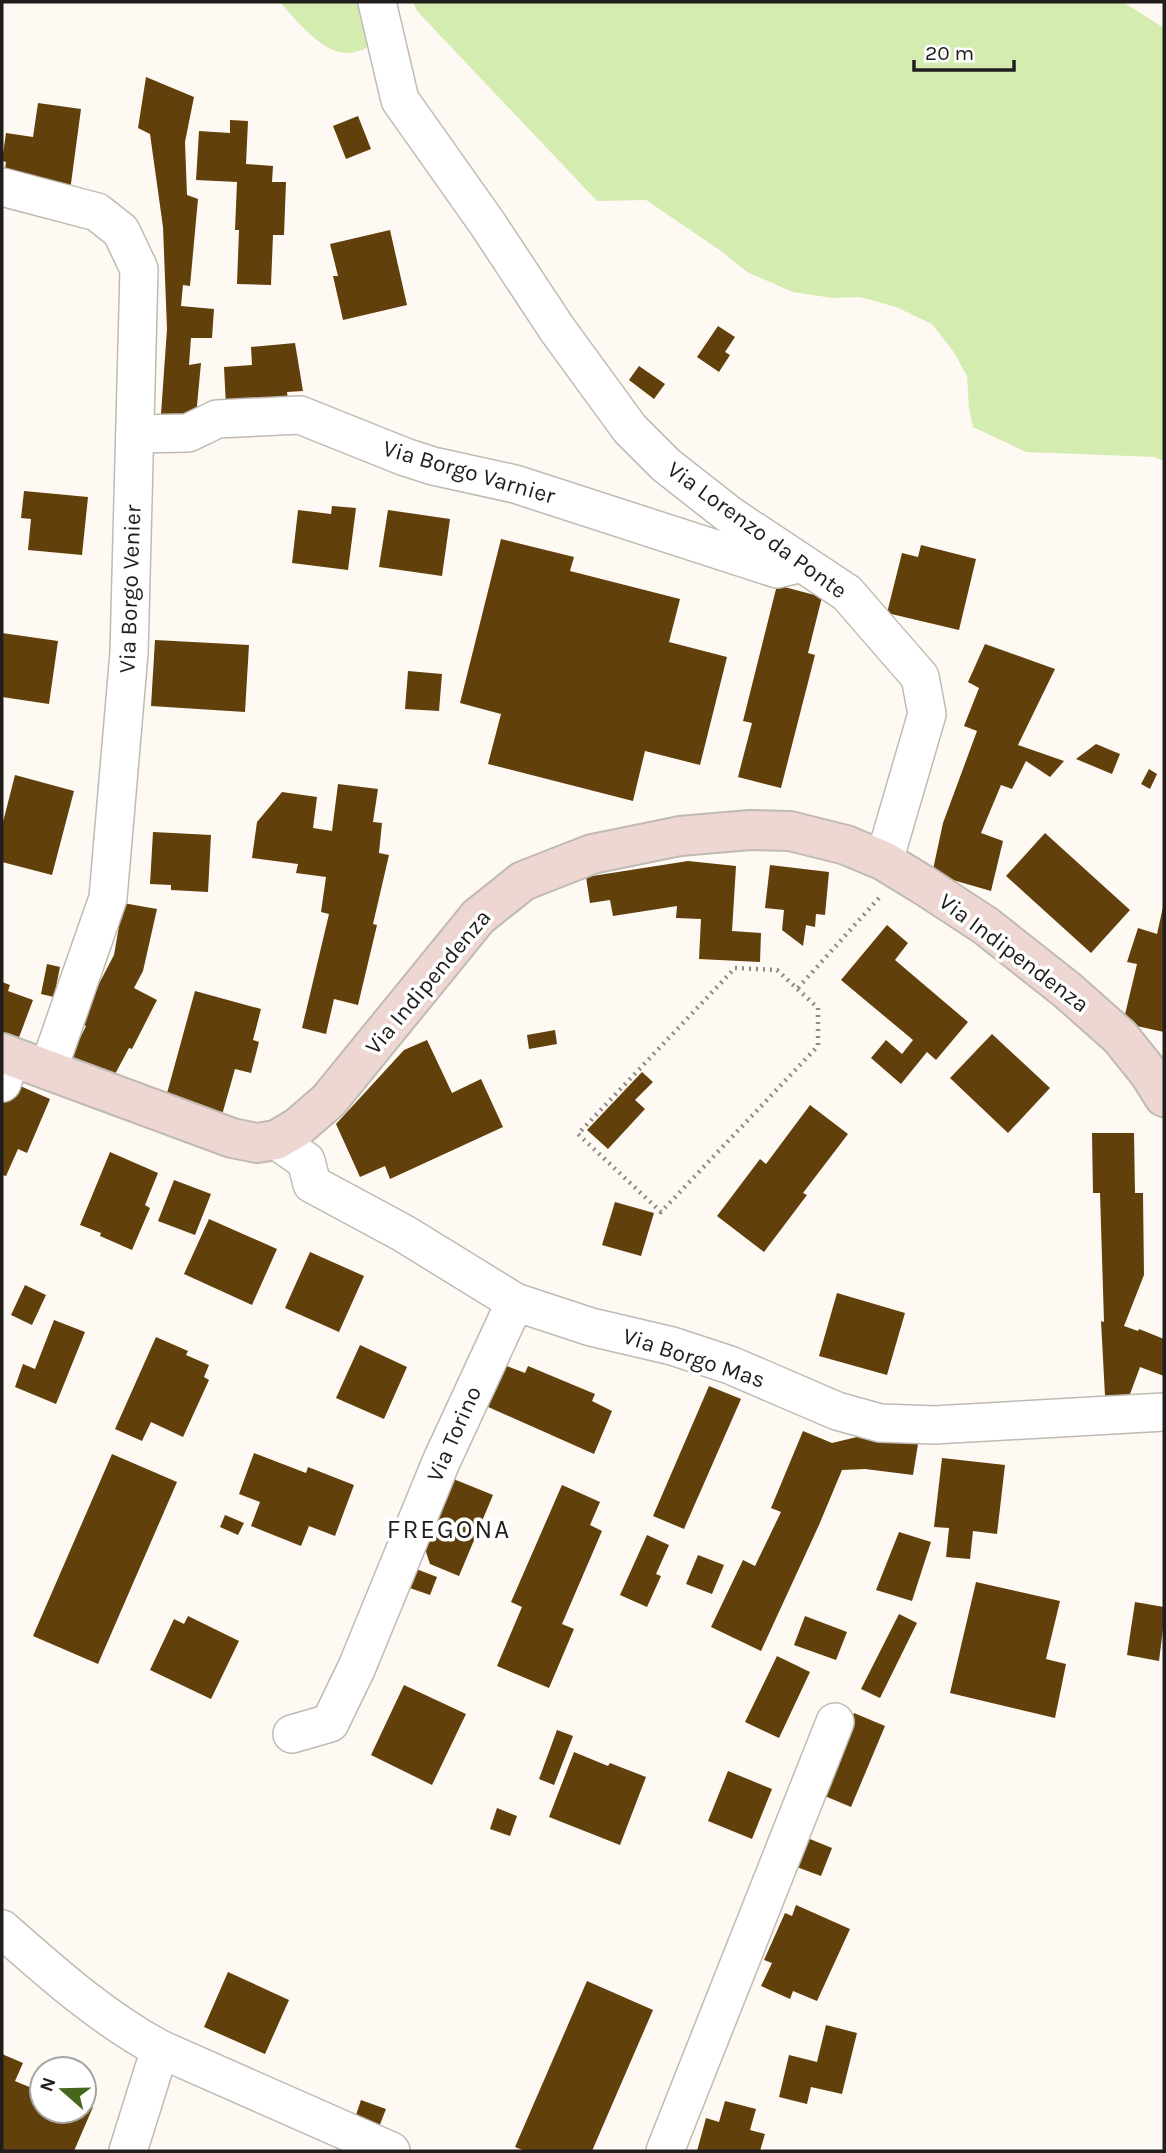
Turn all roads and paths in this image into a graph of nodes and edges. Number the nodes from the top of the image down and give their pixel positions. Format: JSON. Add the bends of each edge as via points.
{"nodes":[{"id":1,"x":377,"y":2,"type":"edge"},
{"id":2,"x":2,"y":187,"type":"edge"},
{"id":3,"x":135,"y":434,"type":"junction"},
{"id":4,"x":800,"y":563,"type":"junction"},
{"id":5,"x":884,"y":861,"type":"junction"},
{"id":6,"x":878,"y":899,"type":"dead end"},
{"id":7,"x":798,"y":988,"type":"junction"},
{"id":8,"x":5,"y":1065,"type":"edge"},
{"id":9,"x":48,"y":1070,"type":"junction"},
{"id":10,"x":1164,"y":1097,"type":"edge"},
{"id":11,"x":276,"y":1140,"type":"junction"},
{"id":12,"x":515,"y":1302,"type":"junction"},
{"id":13,"x":1164,"y":1412,"type":"edge"},
{"id":14,"x":835,"y":1721,"type":"dead end"},
{"id":15,"x":292,"y":1734,"type":"dead end"},
{"id":16,"x":2,"y":1929,"type":"edge"},
{"id":17,"x":147,"y":2041,"type":"junction"},
{"id":18,"x":128,"y":2151,"type":"edge"},
{"id":19,"x":391,"y":2151,"type":"edge"},
{"id":20,"x":665,"y":2151,"type":"edge"}],
"edges":[{"from":1,"to":4,"type":"street","name":"Via Lorenzo da Ponte","via":[[400,100],[630,429],[666,465]]},
{"from":2,"to":3,"type":"street","name":"Via Borgo Venier","via":[[97,212],[121,231],[139,269]]},
{"from":3,"to":4,"type":"street","name":"Via Borgo Varnier","via":[[188,433],[217,419],[300,415],[405,457],[515,484],[777,569]]},
{"from":3,"to":9,"type":"street","name":"Via Borgo Venier","via":[[129,653],[107,898]]},
{"from":4,"to":5,"type":"street","name":"Via Lorenzo da Ponte","via":[[847,593],[920,677],[927,714]]},
{"from":5,"to":10,"type":"main road","name":"Via Indipendenza","via":[[986,926],[1068,990],[1120,1037]]},
{"from":5,"to":11,"type":"main road","name":"Via Indipendenza","via":[[846,845],[790,831],[750,830],[680,835],[592,854],[523,881],[478,917],[329,1100]]},
{"from":6,"to":7,"type":"path"},
{"from":7,"to":7,"type":"path","via":[[777,970],[735,968],[578,1134],[661,1212],[818,1046],[818,1008]]},
{"from":8,"to":9,"type":"main road"},
{"from":9,"to":11,"type":"main road","via":[[232,1138],[257,1143]]},
{"from":11,"to":12,"type":"street","name":"Via Borgo Mas","via":[[306,1161],[312,1184]]},
{"from":12,"to":13,"type":"street","name":"Via Borgo Mas","via":[[591,1327],[672,1346],[837,1411],[880,1423],[934,1425]]},
{"from":12,"to":15,"type":"street","name":"Via Torino","via":[[330,1723]]},
{"from":14,"to":20,"type":"street"},
{"from":16,"to":17,"type":"street","via":[[72,1990]]},
{"from":17,"to":18,"type":"street"},
{"from":17,"to":19,"type":"street"}]}
